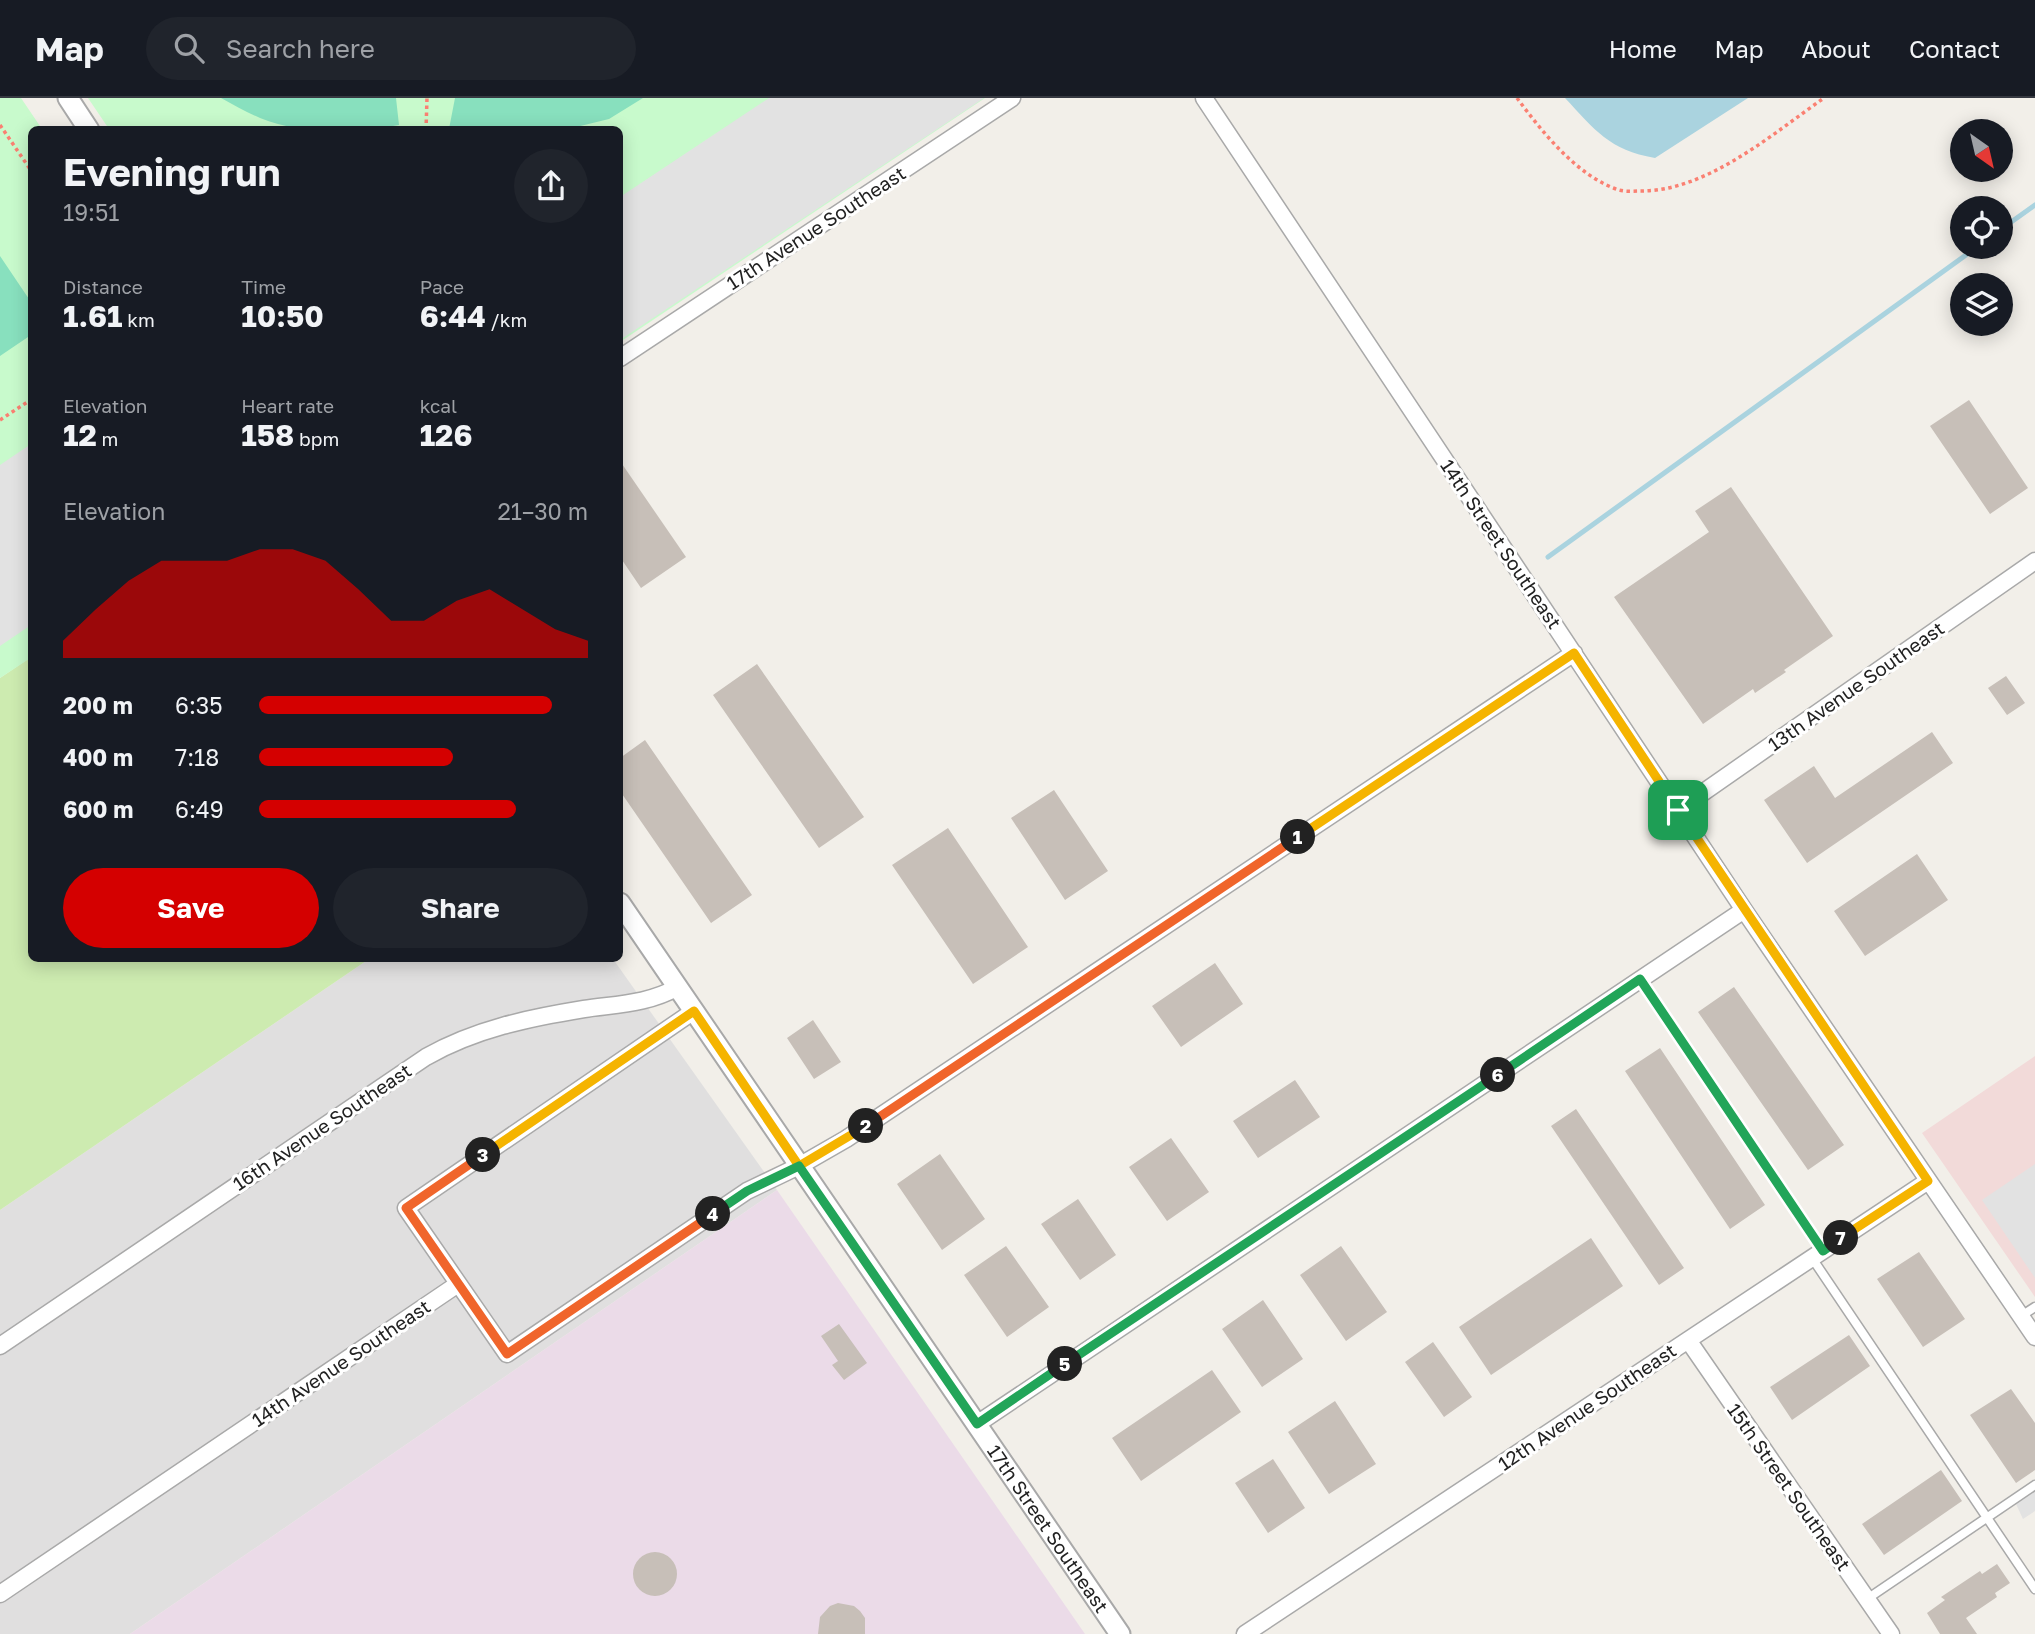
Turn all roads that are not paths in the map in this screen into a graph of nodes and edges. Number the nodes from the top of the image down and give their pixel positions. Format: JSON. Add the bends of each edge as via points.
{"nodes":[{"id":1,"x":68,"y":98,"type":"edge"},
{"id":2,"x":1012,"y":98,"type":"edge"},
{"id":3,"x":1204,"y":98,"type":"edge"},
{"id":4,"x":86,"y":126,"type":"edge"},
{"id":5,"x":623,"y":356,"type":"edge"},
{"id":6,"x":2035,"y":561,"type":"edge"},
{"id":7,"x":1574,"y":653,"type":"junction"},
{"id":8,"x":1678,"y":810,"type":"junction"},
{"id":9,"x":623,"y":907,"type":"edge"},
{"id":10,"x":1744,"y":910,"type":"junction"},
{"id":11,"x":1640,"y":979,"type":"junction"},
{"id":12,"x":678,"y":987,"type":"junction"},
{"id":13,"x":694,"y":1011,"type":"junction"},
{"id":14,"x":799,"y":1166,"type":"junction"},
{"id":15,"x":1928,"y":1181,"type":"junction"},
{"id":16,"x":1818,"y":1254,"type":"junction"},
{"id":17,"x":458,"y":1284,"type":"junction"},
{"id":18,"x":2035,"y":1307,"type":"edge"},
{"id":19,"x":2021,"y":1316,"type":"junction"},
{"id":20,"x":2035,"y":1337,"type":"edge"},
{"id":21,"x":1688,"y":1340,"type":"junction"},
{"id":22,"x":0,"y":1346,"type":"edge"},
{"id":23,"x":977,"y":1424,"type":"junction"},
{"id":24,"x":2035,"y":1485,"type":"edge"},
{"id":25,"x":1987,"y":1518,"type":"junction"},
{"id":26,"x":2035,"y":1589,"type":"edge"},
{"id":27,"x":0,"y":1594,"type":"edge"},
{"id":28,"x":1867,"y":1599,"type":"junction"},
{"id":29,"x":1120,"y":1634,"type":"edge"},
{"id":30,"x":1245,"y":1634,"type":"edge"},
{"id":31,"x":1891,"y":1634,"type":"edge"}],
"edges":[{"from":1,"to":4,"type":"street"},
{"from":2,"to":5,"type":"street","name":"17th Avenue Southeast"},
{"from":3,"to":7,"type":"street","name":"14th Street Southeast"},
{"from":6,"to":8,"type":"street","name":"13th Avenue Southeast"},
{"from":7,"to":8,"type":"street","name":"14th Street Southeast"},
{"from":7,"to":14,"type":"street"},
{"from":8,"to":10,"type":"street","name":"14th Street Southeast"},
{"from":9,"to":12,"type":"street","name":"17th Street Southeast"},
{"from":10,"to":11,"type":"street"},
{"from":10,"to":15,"type":"street","name":"14th Street Southeast"},
{"from":11,"to":16,"type":"lane"},
{"from":11,"to":23,"type":"street"},
{"from":12,"to":13,"type":"street","name":"17th Street Southeast"},
{"from":12,"to":22,"type":"street","name":"16th Avenue Southeast","via":[[640,1002],[517,1022],[449,1044]]},
{"from":13,"to":14,"type":"street","name":"17th Street Southeast"},
{"from":13,"to":17,"type":"street","via":[[406,1208]]},
{"from":14,"to":17,"type":"street","via":[[747,1191],[507,1354]]},
{"from":14,"to":23,"type":"street","name":"17th Street Southeast"},
{"from":15,"to":16,"type":"street","name":"12th Avenue Southeast"},
{"from":15,"to":19,"type":"street","name":"14th Street Southeast"},
{"from":16,"to":21,"type":"street","name":"12th Avenue Southeast"},
{"from":16,"to":25,"type":"lane"},
{"from":17,"to":27,"type":"street","name":"14th Avenue Southeast"},
{"from":18,"to":19,"type":"lane"},
{"from":19,"to":20,"type":"street","name":"14th Street Southeast"},
{"from":21,"to":28,"type":"street","name":"15th Street Southeast"},
{"from":21,"to":30,"type":"street","name":"12th Avenue Southeast"},
{"from":23,"to":29,"type":"street","name":"17th Street Southeast"},
{"from":24,"to":25,"type":"lane"},
{"from":25,"to":26,"type":"lane"},
{"from":25,"to":28,"type":"lane"},
{"from":28,"to":31,"type":"street","name":"15th Street Southeast"}]}
